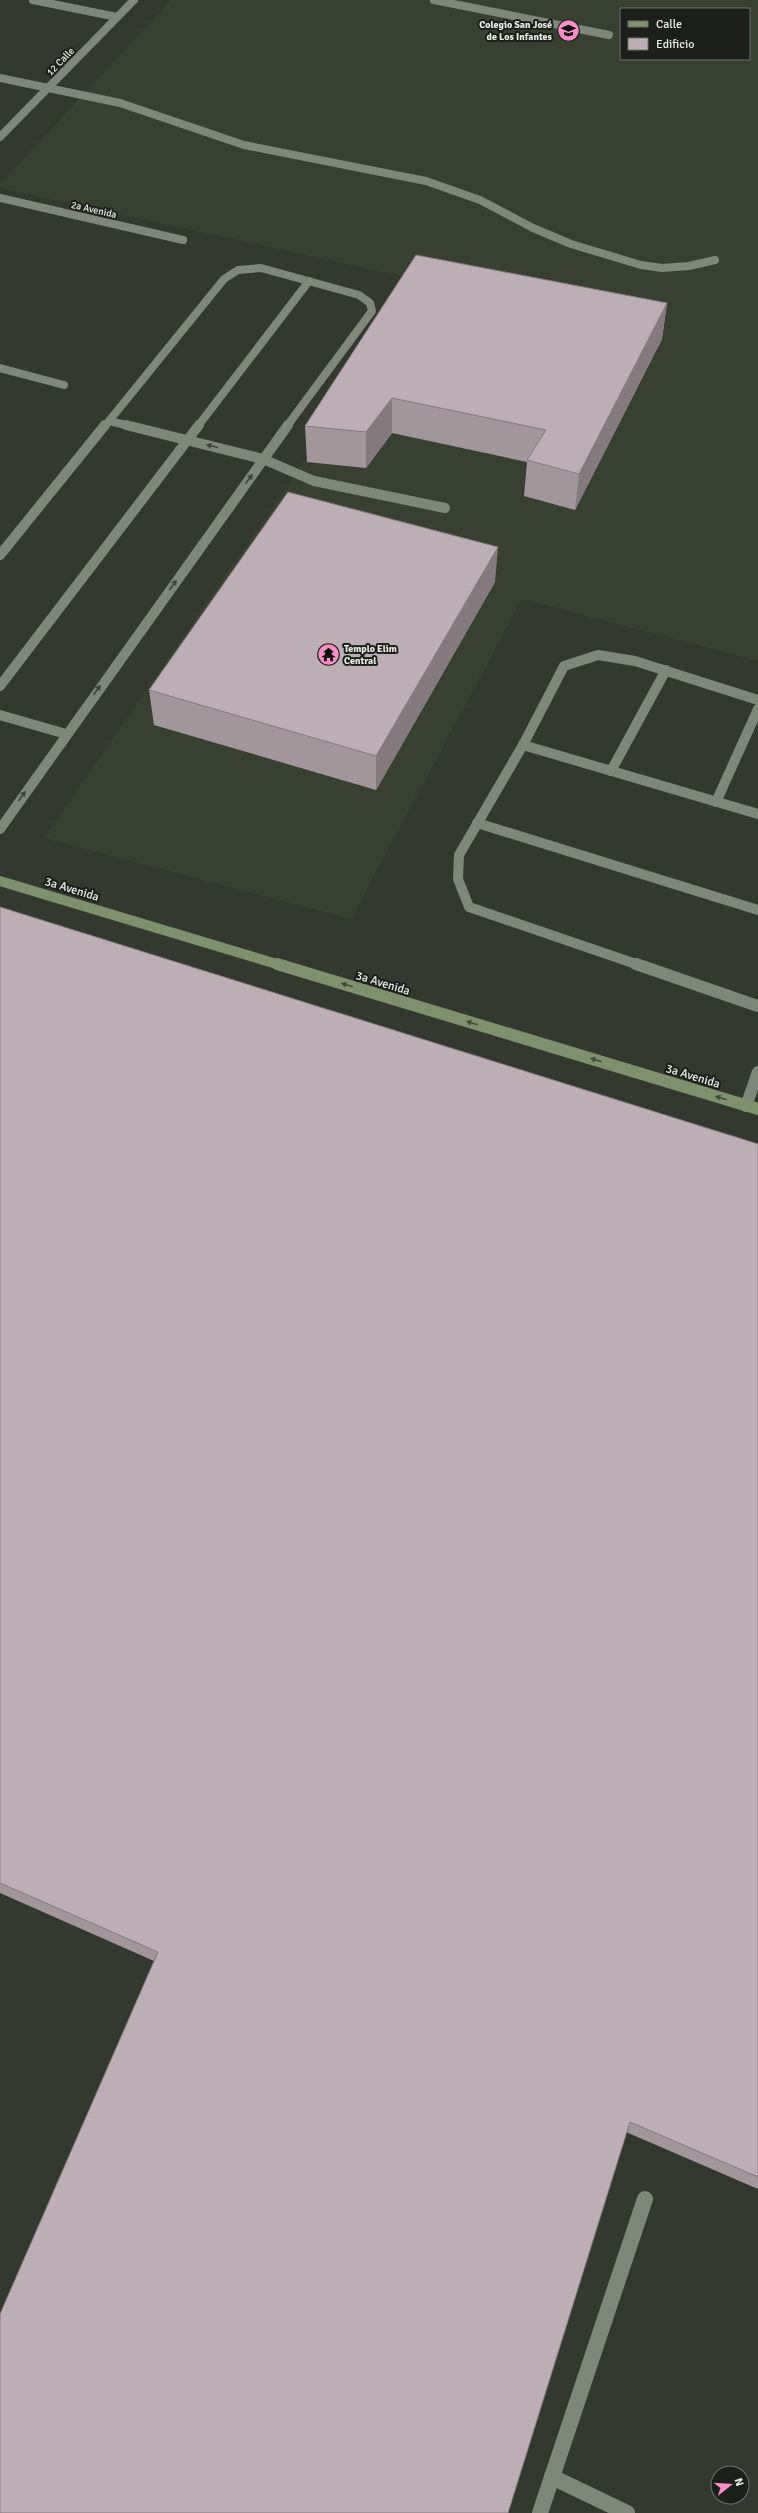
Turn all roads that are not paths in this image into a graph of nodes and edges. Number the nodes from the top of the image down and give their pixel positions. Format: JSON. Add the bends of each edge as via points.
{"nodes":[{"id":1,"x":33,"y":0,"type":"edge"},
{"id":2,"x":134,"y":0,"type":"edge"},
{"id":3,"x":434,"y":0,"type":"edge"},
{"id":4,"x":117,"y":17,"type":"junction"},
{"id":5,"x":610,"y":35,"type":"dead end"},
{"id":6,"x":0,"y":78,"type":"edge"},
{"id":7,"x":47,"y":89,"type":"junction"},
{"id":8,"x":0,"y":137,"type":"edge"},
{"id":9,"x":0,"y":198,"type":"edge"},
{"id":10,"x":183,"y":240,"type":"dead end"},
{"id":11,"x":715,"y":260,"type":"dead end"},
{"id":12,"x":309,"y":281,"type":"junction"},
{"id":13,"x":0,"y":368,"type":"edge"},
{"id":14,"x":64,"y":385,"type":"dead end"},
{"id":15,"x":109,"y":421,"type":"junction"},
{"id":16,"x":187,"y":440,"type":"junction"},
{"id":17,"x":263,"y":459,"type":"junction"},
{"id":18,"x":446,"y":508,"type":"dead end"},
{"id":19,"x":0,"y":555,"type":"edge"},
{"id":20,"x":666,"y":670,"type":"junction"},
{"id":21,"x":0,"y":686,"type":"edge"},
{"id":22,"x":758,"y":700,"type":"edge"},
{"id":23,"x":758,"y":709,"type":"edge"},
{"id":24,"x":0,"y":715,"type":"edge"},
{"id":25,"x":66,"y":734,"type":"junction"},
{"id":26,"x":522,"y":744,"type":"junction"},
{"id":27,"x":611,"y":771,"type":"junction"},
{"id":28,"x":716,"y":802,"type":"junction"},
{"id":29,"x":758,"y":814,"type":"edge"},
{"id":30,"x":477,"y":823,"type":"junction"},
{"id":31,"x":0,"y":829,"type":"edge"},
{"id":32,"x":0,"y":881,"type":"edge"},
{"id":33,"x":758,"y":910,"type":"edge"},
{"id":34,"x":758,"y":1006,"type":"edge"},
{"id":35,"x":758,"y":1072,"type":"edge"},
{"id":36,"x":746,"y":1106,"type":"junction"},
{"id":37,"x":758,"y":1109,"type":"edge"},
{"id":38,"x":645,"y":2200,"type":"dead end"},
{"id":39,"x":552,"y":2477,"type":"junction"},
{"id":40,"x":540,"y":2513,"type":"edge"},
{"id":41,"x":627,"y":2513,"type":"edge"}],
"edges":[{"from":1,"to":4,"type":"street"},
{"from":2,"to":4,"type":"street","name":"12 Calle"},
{"from":3,"to":5,"type":"street"},
{"from":4,"to":7,"type":"street","name":"12 Calle"},
{"from":6,"to":7,"type":"street"},
{"from":7,"to":8,"type":"street","name":"12 Calle"},
{"from":7,"to":11,"type":"street","via":[[120,103],[244,146],[426,181],[480,200],[533,228],[571,244],[641,265],[662,268],[690,266]]},
{"from":9,"to":10,"type":"street","name":"2a Avenida"},
{"from":12,"to":15,"type":"street","via":[[261,268],[238,270],[228,276]]},
{"from":12,"to":16,"type":"street"},
{"from":12,"to":17,"type":"street","via":[[360,295],[370,302],[372,312]]},
{"from":13,"to":14,"type":"street"},
{"from":15,"to":16,"type":"street"},
{"from":15,"to":19,"type":"street"},
{"from":17,"to":16,"type":"street","one_way":true},
{"from":16,"to":21,"type":"street"},
{"from":17,"to":18,"type":"street","via":[[314,481]]},
{"from":25,"to":17,"type":"street","one_way":true},
{"from":20,"to":22,"type":"street"},
{"from":20,"to":26,"type":"street","via":[[635,661],[598,655],[564,666]]},
{"from":20,"to":27,"type":"street"},
{"from":23,"to":28,"type":"street"},
{"from":24,"to":25,"type":"street"},
{"from":31,"to":25,"type":"street","one_way":true},
{"from":26,"to":27,"type":"street"},
{"from":26,"to":30,"type":"street"},
{"from":27,"to":28,"type":"street"},
{"from":28,"to":29,"type":"street"},
{"from":30,"to":33,"type":"street"},
{"from":30,"to":34,"type":"street","via":[[459,855],[458,879],[470,907]]},
{"from":36,"to":32,"type":"main road","name":"3a Avenida","one_way":true},
{"from":35,"to":36,"type":"street"},
{"from":36,"to":37,"type":"main road","name":"3a Avenida"},
{"from":38,"to":39,"type":"street"},
{"from":39,"to":40,"type":"street"},
{"from":39,"to":41,"type":"street"}]}
